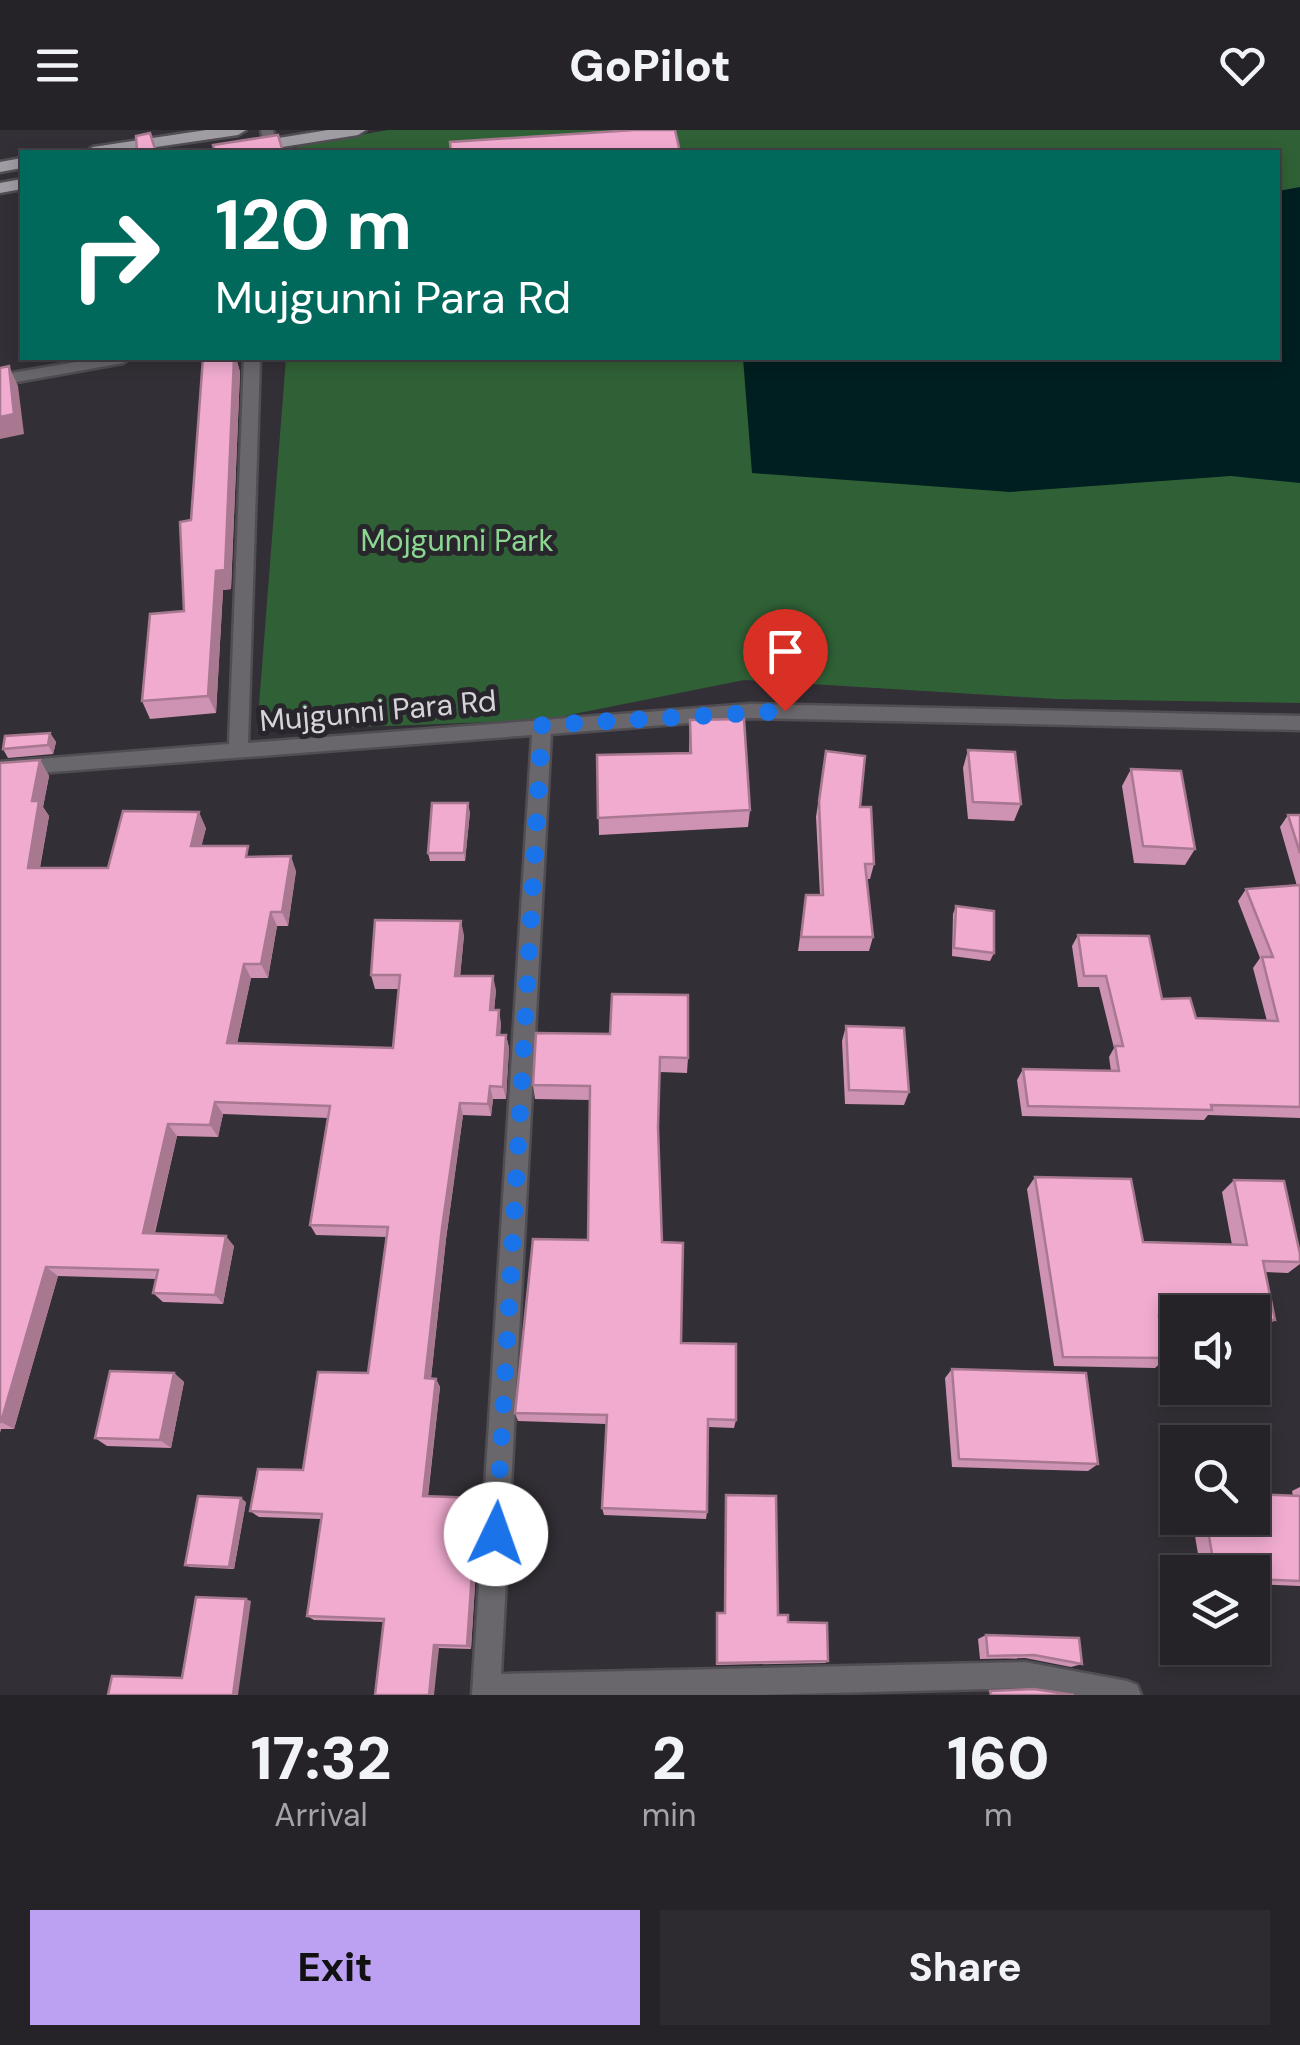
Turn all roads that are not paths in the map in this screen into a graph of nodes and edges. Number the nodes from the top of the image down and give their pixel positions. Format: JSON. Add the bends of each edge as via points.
{"nodes":[{"id":1,"x":238,"y":130,"type":"edge"},
{"id":2,"x":358,"y":130,"type":"edge"},
{"id":3,"x":270,"y":142,"type":"edge"},
{"id":4,"x":105,"y":150,"type":"edge"},
{"id":5,"x":233,"y":150,"type":"edge"},
{"id":6,"x":112,"y":360,"type":"edge"},
{"id":7,"x":252,"y":360,"type":"edge"},
{"id":8,"x":0,"y":380,"type":"edge"},
{"id":9,"x":1300,"y":723,"type":"edge"},
{"id":10,"x":542,"y":725,"type":"junction"},
{"id":11,"x":238,"y":751,"type":"junction"},
{"id":12,"x":0,"y":769,"type":"edge"},
{"id":13,"x":486,"y":1691,"type":"edge"},
{"id":14,"x":1126,"y":1695,"type":"edge"}],
"edges":[{"from":1,"to":4,"type":"main road"},
{"from":2,"to":3,"type":"main road"},
{"from":3,"to":5,"type":"main road"},
{"from":6,"to":8,"type":"street"},
{"from":7,"to":11,"type":"street"},
{"from":9,"to":10,"type":"street","name":"Mujgunni Para Rd","via":[[750,711]]},
{"from":10,"to":11,"type":"street","name":"Mujgunni Para Rd"},
{"from":10,"to":13,"type":"street"},
{"from":11,"to":12,"type":"street","name":"Mujgunni Para Rd"},
{"from":13,"to":14,"type":"street","via":[[1026,1674]]}]}
